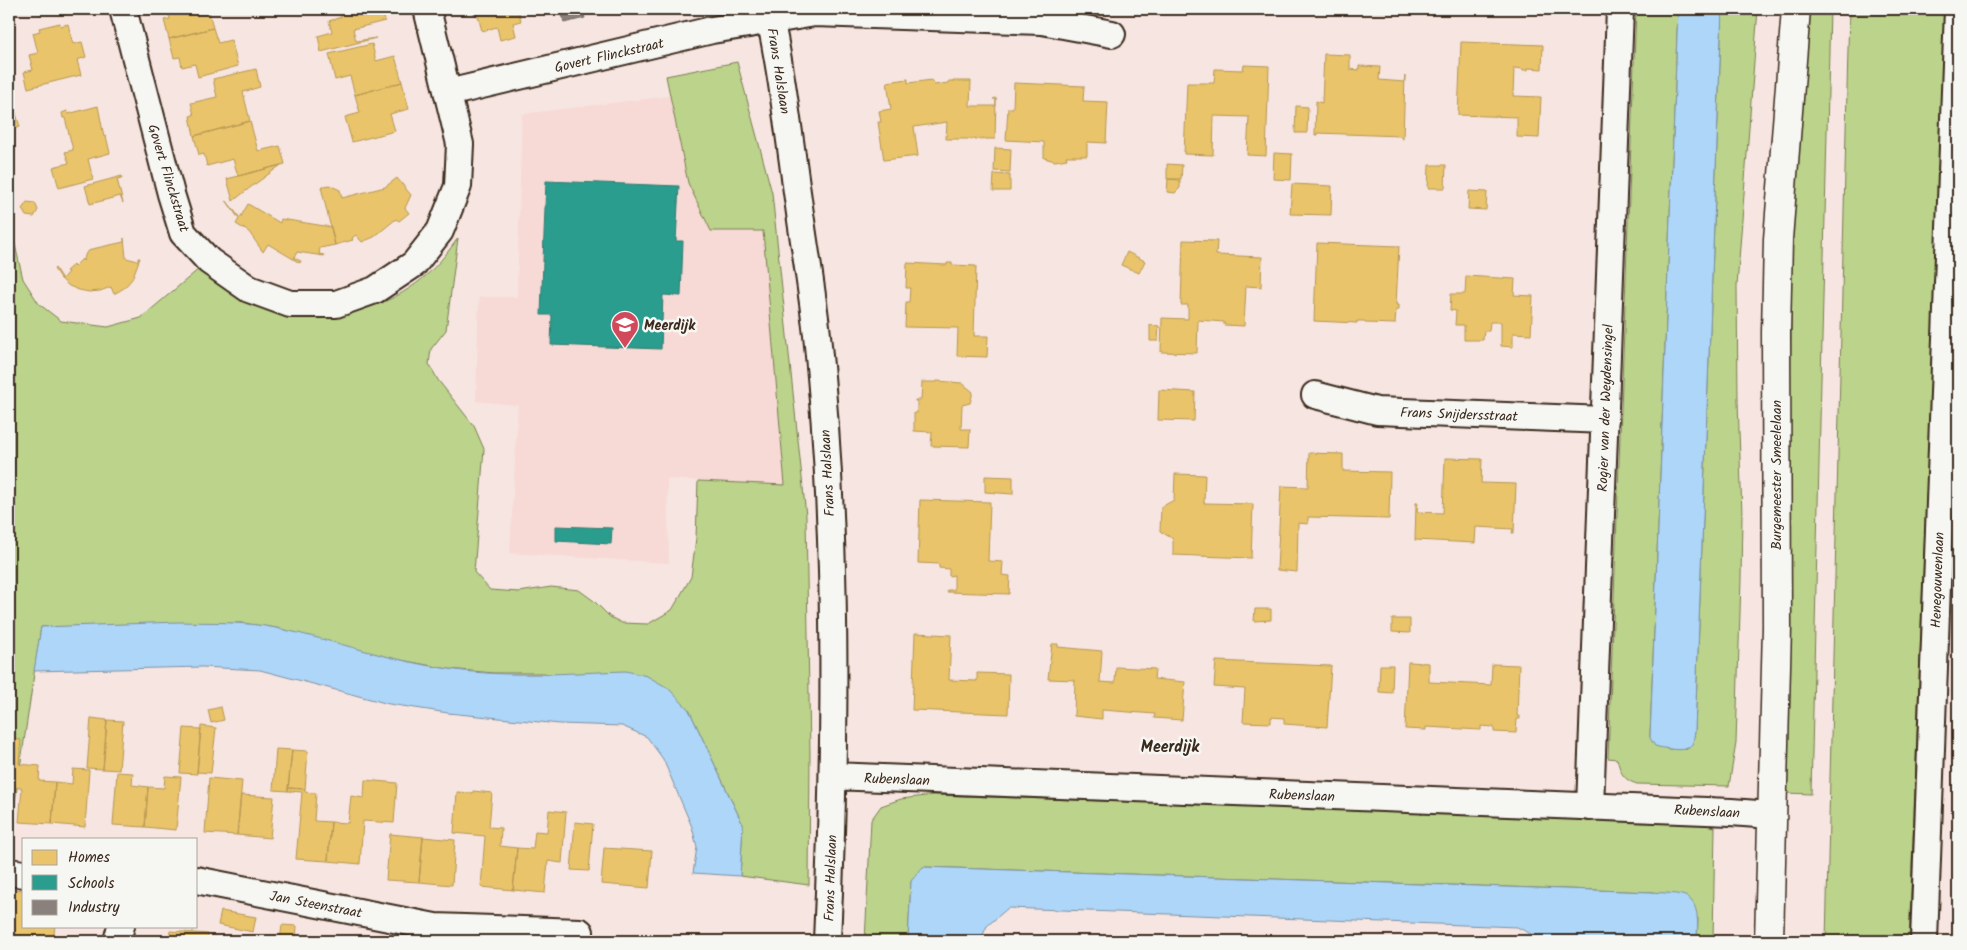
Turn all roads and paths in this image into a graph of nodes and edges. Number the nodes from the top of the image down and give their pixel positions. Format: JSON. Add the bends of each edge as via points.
{"nodes":[{"id":1,"x":123,"y":9,"type":"edge"},
{"id":2,"x":427,"y":9,"type":"edge"},
{"id":3,"x":1620,"y":9,"type":"edge"},
{"id":4,"x":1796,"y":9,"type":"edge"},
{"id":5,"x":1958,"y":9,"type":"edge"},
{"id":6,"x":770,"y":14,"type":"edge"},
{"id":7,"x":1112,"y":34,"type":"dead end"},
{"id":8,"x":448,"y":92,"type":"junction"},
{"id":9,"x":1956,"y":100,"type":"edge"},
{"id":10,"x":1315,"y":394,"type":"dead end"},
{"id":11,"x":1605,"y":420,"type":"junction"},
{"id":12,"x":1948,"y":552,"type":"edge"},
{"id":13,"x":833,"y":776,"type":"junction"},
{"id":14,"x":1590,"y":807,"type":"junction"},
{"id":15,"x":1771,"y":815,"type":"junction"},
{"id":16,"x":9,"y":872,"type":"edge"},
{"id":17,"x":22,"y":874,"type":"edge"},
{"id":18,"x":198,"y":880,"type":"edge"},
{"id":19,"x":121,"y":928,"type":"edge"},
{"id":20,"x":580,"y":932,"type":"dead end"},
{"id":21,"x":435,"y":934,"type":"edge"},
{"id":22,"x":118,"y":941,"type":"edge"},
{"id":23,"x":827,"y":941,"type":"edge"},
{"id":24,"x":1769,"y":941,"type":"edge"},
{"id":25,"x":1924,"y":941,"type":"edge"}],
"edges":[{"from":1,"to":8,"type":"street","name":"Govert Flinckstraat","via":[[183,233],[209,261],[249,289],[290,304],[336,304],[375,290],[414,264],[440,231],[458,186],[460,144]]},
{"from":2,"to":8,"type":"street","name":"Govert Flinckstraat"},
{"from":3,"to":11,"type":"street","name":"Rogier van der Weydensingel"},
{"from":4,"to":15,"type":"street","name":"Burgemeester Smeelelaan","via":[[1778,239],[1777,627]]},
{"from":5,"to":9,"type":"street","name":"Henegouwenlaan"},
{"from":6,"to":7,"type":"street","name":"Govert Flinckstraat","via":[[1042,22]]},
{"from":6,"to":8,"type":"street","name":"Govert Flinckstraat"},
{"from":6,"to":13,"type":"street","name":"Frans Halslaan","via":[[817,334],[828,478],[834,624]]},
{"from":9,"to":12,"type":"street","name":"Henegouwenlaan"},
{"from":10,"to":11,"type":"street","name":"Frans Snijdersstraat","via":[[1376,411]]},
{"from":11,"to":14,"type":"street","name":"Rogier van der Weydensingel"},
{"from":12,"to":25,"type":"street","name":"Henegouwenlaan"},
{"from":13,"to":14,"type":"street","name":"Rubenslaan"},
{"from":13,"to":23,"type":"street","name":"Frans Halslaan"},
{"from":14,"to":15,"type":"street","name":"Rubenslaan"},
{"from":15,"to":24,"type":"street","name":"Burgemeester Smeelelaan"},
{"from":16,"to":17,"type":"street"},
{"from":18,"to":21,"type":"street","name":"Jan Steenstraat"},
{"from":19,"to":22,"type":"street"},
{"from":20,"to":21,"type":"street","name":"Jan Steenstraat"}]}
